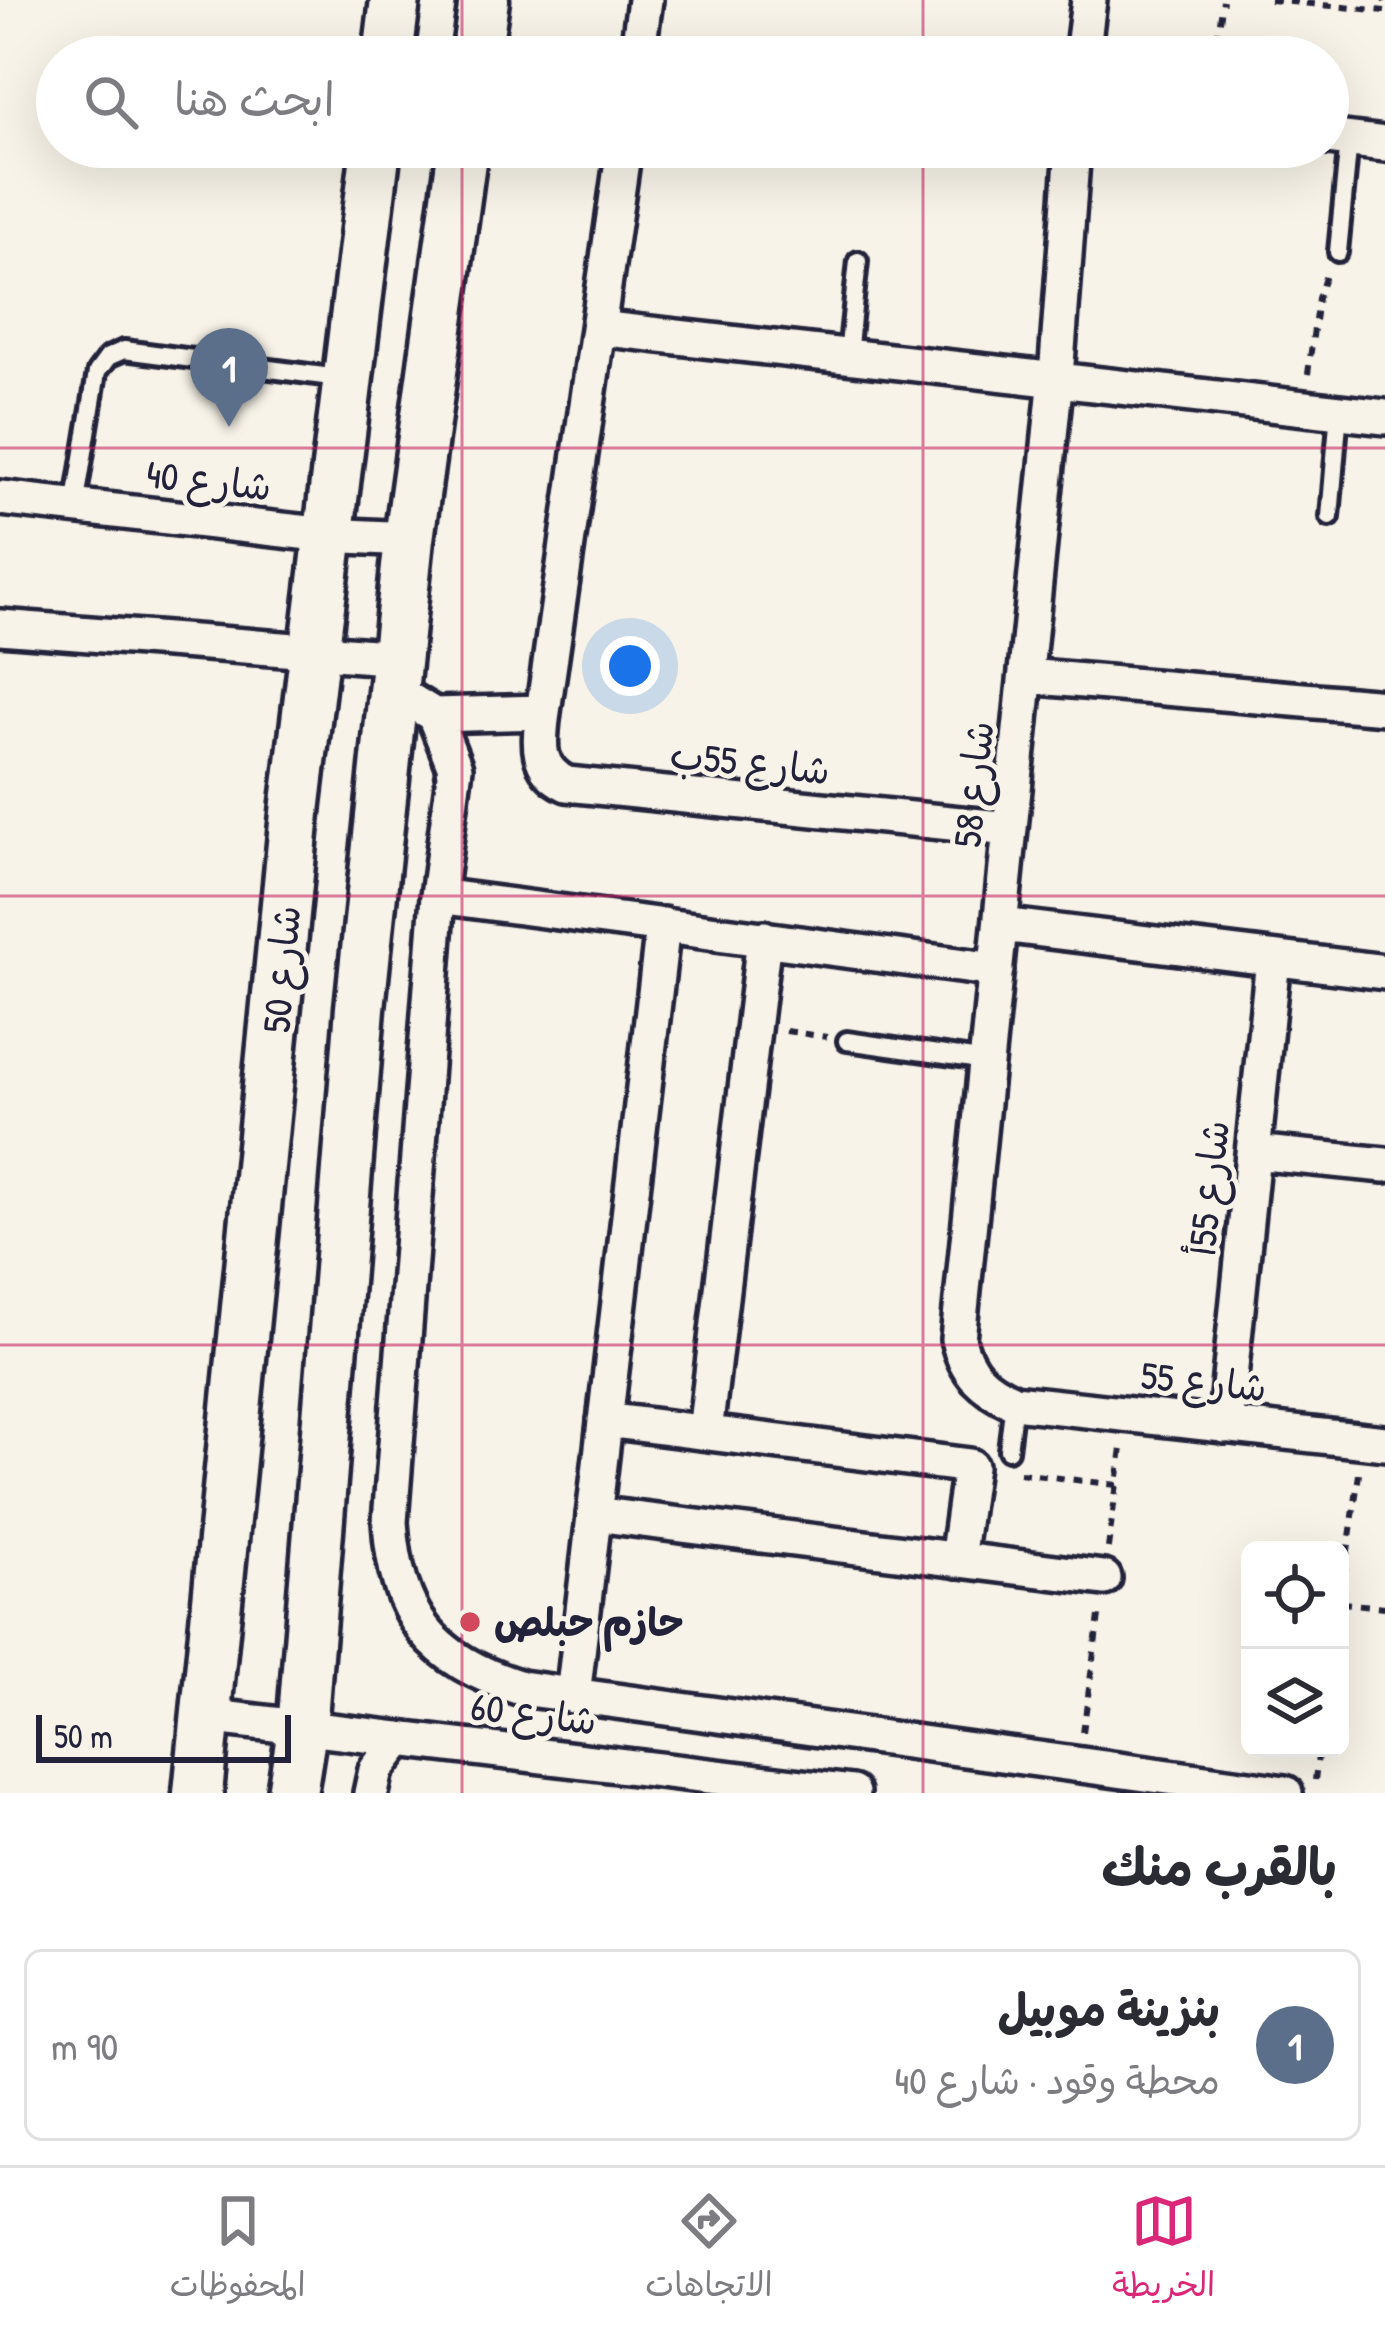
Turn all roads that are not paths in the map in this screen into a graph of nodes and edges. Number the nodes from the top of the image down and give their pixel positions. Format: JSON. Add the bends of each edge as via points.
{"nodes":[{"id":1,"x":395,"y":0,"type":"edge"},
{"id":2,"x":484,"y":0,"type":"edge"},
{"id":3,"x":645,"y":0,"type":"edge"},
{"id":4,"x":1089,"y":0,"type":"edge"},
{"id":5,"x":391,"y":36,"type":"edge"},
{"id":6,"x":479,"y":36,"type":"edge"},
{"id":7,"x":640,"y":36,"type":"edge"},
{"id":8,"x":1085,"y":36,"type":"edge"},
{"id":9,"x":1349,"y":139,"type":"edge"},
{"id":10,"x":1385,"y":144,"type":"edge"},
{"id":11,"x":373,"y":168,"type":"edge"},
{"id":12,"x":460,"y":168,"type":"edge"},
{"id":13,"x":621,"y":168,"type":"edge"},
{"id":14,"x":1071,"y":168,"type":"edge"},
{"id":15,"x":1338,"y":168,"type":"edge"},
{"id":16,"x":1338,"y":252,"type":"road end"},
{"id":17,"x":858,"y":261,"type":"dead end"},
{"id":18,"x":598,"y":328,"type":"junction"},
{"id":19,"x":848,"y":355,"type":"junction"},
{"id":20,"x":1055,"y":377,"type":"junction"},
{"id":21,"x":347,"y":379,"type":"junction"},
{"id":22,"x":1339,"y":411,"type":"junction"},
{"id":23,"x":1385,"y":417,"type":"edge"},
{"id":24,"x":0,"y":498,"type":"edge"},
{"id":25,"x":75,"y":507,"type":"junction"},
{"id":26,"x":1330,"y":517,"type":"dead end"},
{"id":27,"x":327,"y":535,"type":"junction"},
{"id":28,"x":409,"y":539,"type":"junction"},
{"id":29,"x":0,"y":627,"type":"edge"},
{"id":30,"x":317,"y":652,"type":"junction"},
{"id":31,"x":1026,"y":676,"type":"junction"},
{"id":32,"x":409,"y":688,"type":"junction"},
{"id":33,"x":1385,"y":707,"type":"edge"},
{"id":34,"x":543,"y":712,"type":"junction"},
{"id":35,"x":1010,"y":829,"type":"junction"},
{"id":36,"x":438,"y":896,"type":"junction"},
{"id":37,"x":662,"y":925,"type":"junction"},
{"id":38,"x":1001,"y":925,"type":"junction"},
{"id":39,"x":764,"y":938,"type":"junction"},
{"id":40,"x":1273,"y":958,"type":"junction"},
{"id":41,"x":996,"y":970,"type":"junction"},
{"id":42,"x":1385,"y":972,"type":"edge"},
{"id":43,"x":847,"y":1041,"type":"road end"},
{"id":44,"x":987,"y":1061,"type":"junction"},
{"id":45,"x":1254,"y":1152,"type":"junction"},
{"id":46,"x":1385,"y":1165,"type":"edge"},
{"id":47,"x":1014,"y":1402,"type":"junction"},
{"id":48,"x":605,"y":1420,"type":"junction"},
{"id":49,"x":1225,"y":1426,"type":"junction"},
{"id":50,"x":705,"y":1432,"type":"junction"},
{"id":51,"x":1375,"y":1442,"type":"edge"},
{"id":52,"x":1008,"y":1450,"type":"dead end"},
{"id":53,"x":594,"y":1514,"type":"junction"},
{"id":54,"x":957,"y":1560,"type":"junction"},
{"id":55,"x":1104,"y":1578,"type":"dead end"},
{"id":56,"x":573,"y":1696,"type":"junction"},
{"id":57,"x":206,"y":1716,"type":"junction"},
{"id":58,"x":302,"y":1730,"type":"junction"},
{"id":59,"x":400,"y":1739,"type":"junction"},
{"id":60,"x":198,"y":1793,"type":"edge"},
{"id":61,"x":292,"y":1793,"type":"edge"},
{"id":62,"x":371,"y":1793,"type":"edge"},
{"id":63,"x":852,"y":1793,"type":"edge"},
{"id":64,"x":1285,"y":1793,"type":"edge"}],
"edges":[{"from":1,"to":5,"type":"street"},
{"from":2,"to":6,"type":"street"},
{"from":3,"to":7,"type":"street"},
{"from":4,"to":8,"type":"street"},
{"from":9,"to":10,"type":"street"},
{"from":11,"to":21,"type":"street","name":"شارع 50"},
{"from":12,"to":28,"type":"street"},
{"from":13,"to":18,"type":"street","name":"شارع 55ب"},
{"from":14,"to":20,"type":"street","name":"شارع 58"},
{"from":15,"to":16,"type":"lane"},
{"from":17,"to":19,"type":"lane"},
{"from":18,"to":19,"type":"street"},
{"from":18,"to":34,"type":"street","name":"شارع 55ب"},
{"from":19,"to":20,"type":"street"},
{"from":20,"to":22,"type":"street"},
{"from":20,"to":31,"type":"street","name":"شارع 58"},
{"from":21,"to":25,"type":"lane","via":[[124,350],[108,357],[98,372]]},
{"from":21,"to":27,"type":"street","name":"شارع 50"},
{"from":22,"to":23,"type":"street"},
{"from":22,"to":26,"type":"lane"},
{"from":24,"to":25,"type":"street","name":"شارع 40"},
{"from":25,"to":27,"type":"street","name":"شارع 40"},
{"from":27,"to":28,"type":"street","name":"شارع 40"},
{"from":27,"to":30,"type":"street","name":"شارع 50"},
{"from":28,"to":32,"type":"street"},
{"from":29,"to":30,"type":"street"},
{"from":30,"to":32,"type":"street"},
{"from":30,"to":57,"type":"street","name":"شارع 50"},
{"from":31,"to":33,"type":"street"},
{"from":31,"to":35,"type":"street","name":"شارع 58"},
{"from":32,"to":34,"type":"street"},
{"from":32,"to":36,"type":"street","via":[[455,768]]},
{"from":32,"to":58,"type":"street","via":[[360,1008]]},
{"from":34,"to":35,"type":"street","name":"شارع 55ب","via":[[541,759],[567,784]]},
{"from":35,"to":38,"type":"street","name":"شارع 58"},
{"from":36,"to":37,"type":"street"},
{"from":36,"to":56,"type":"street","via":[[390,1522],[393,1568],[410,1612],[438,1648],[477,1675]]},
{"from":37,"to":39,"type":"street"},
{"from":37,"to":48,"type":"street"},
{"from":38,"to":40,"type":"street"},
{"from":38,"to":41,"type":"street","name":"شارع 58"},
{"from":39,"to":41,"type":"street"},
{"from":39,"to":50,"type":"street"},
{"from":40,"to":42,"type":"street"},
{"from":40,"to":45,"type":"street","name":"شارع 55أ"},
{"from":41,"to":44,"type":"street","name":"شارع 58"},
{"from":43,"to":44,"type":"lane"},
{"from":44,"to":47,"type":"street","name":"شارع 58","via":[[958,1339],[974,1378]]},
{"from":45,"to":46,"type":"street"},
{"from":45,"to":49,"type":"street","name":"شارع 55أ"},
{"from":47,"to":49,"type":"street","name":"شارع 55"},
{"from":47,"to":52,"type":"lane"},
{"from":48,"to":50,"type":"street"},
{"from":48,"to":53,"type":"street"},
{"from":49,"to":51,"type":"street","name":"شارع 55"},
{"from":50,"to":54,"type":"street","via":[[970,1466]]},
{"from":53,"to":54,"type":"street"},
{"from":53,"to":56,"type":"street"},
{"from":54,"to":55,"type":"street"},
{"from":56,"to":64,"type":"street"},
{"from":57,"to":58,"type":"street","name":"شارع 60"},
{"from":57,"to":60,"type":"street","name":"شارع 50"},
{"from":58,"to":59,"type":"street","name":"شارع 60"},
{"from":58,"to":61,"type":"street"},
{"from":59,"to":62,"type":"street","via":[[376,1769]]},
{"from":59,"to":63,"type":"street","name":"شارع 60"}]}
